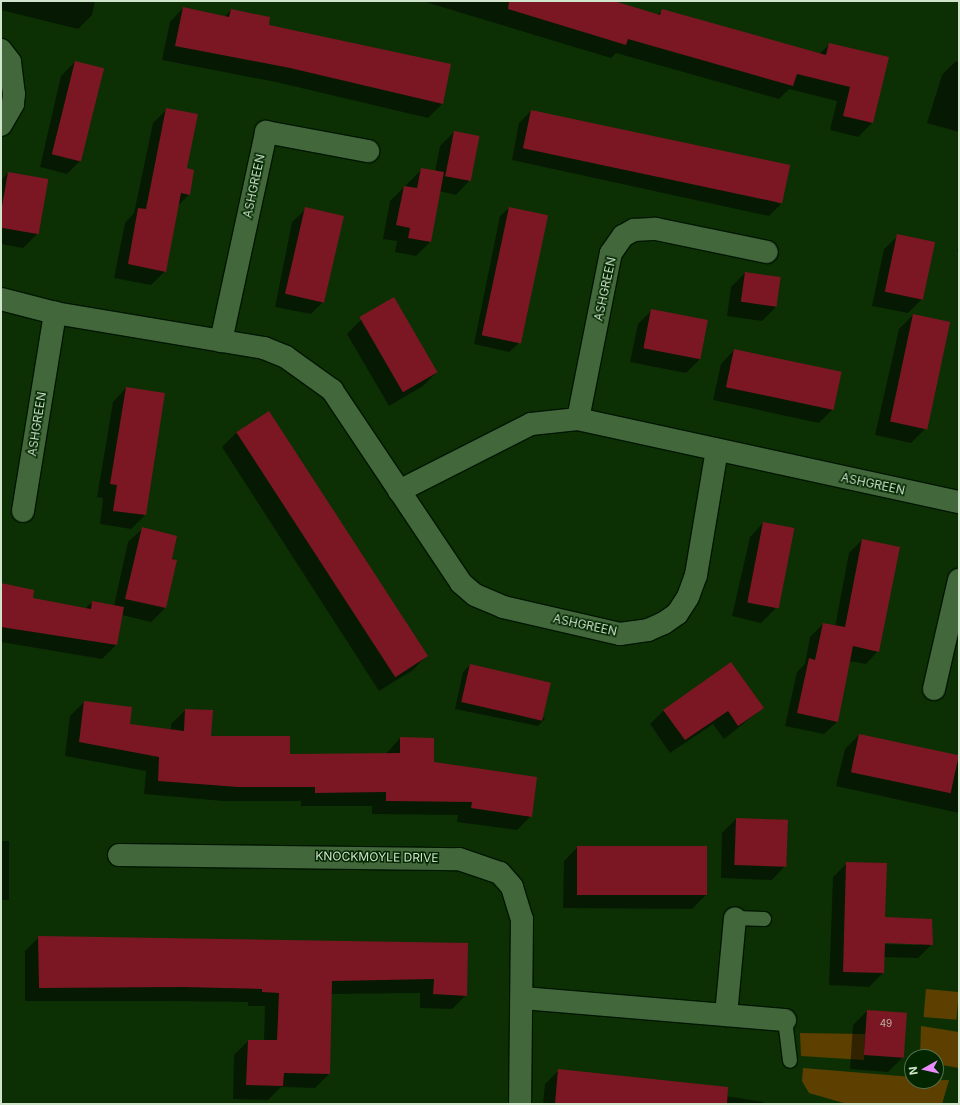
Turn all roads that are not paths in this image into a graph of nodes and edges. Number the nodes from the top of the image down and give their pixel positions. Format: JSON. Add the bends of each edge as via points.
{"nodes":[{"id":1,"x":1,"y":50,"type":"edge"},
{"id":2,"x":1,"y":125,"type":"edge"},
{"id":3,"x":368,"y":151,"type":"dead end"},
{"id":4,"x":767,"y":252,"type":"dead end"},
{"id":5,"x":1,"y":299,"type":"edge"},
{"id":6,"x":55,"y":313,"type":"junction"},
{"id":7,"x":221,"y":341,"type":"junction"},
{"id":8,"x":578,"y":419,"type":"junction"},
{"id":9,"x":717,"y":450,"type":"junction"},
{"id":10,"x":399,"y":491,"type":"junction"},
{"id":11,"x":959,"y":502,"type":"edge"},
{"id":12,"x":23,"y":511,"type":"dead end"},
{"id":13,"x":959,"y":580,"type":"edge"},
{"id":14,"x":934,"y":690,"type":"dead end"},
{"id":15,"x":119,"y":855,"type":"dead end"},
{"id":16,"x":735,"y":918,"type":"joint"},
{"id":17,"x":764,"y":919,"type":"dead end"},
{"id":18,"x":522,"y":998,"type":"junction"},
{"id":19,"x":726,"y":1015,"type":"junction"},
{"id":20,"x":785,"y":1020,"type":"joint"},
{"id":21,"x":790,"y":1061,"type":"dead end"},
{"id":22,"x":520,"y":1104,"type":"edge"}],
"edges":[{"from":1,"to":2,"type":"street","via":[[10,62],[14,82],[13,104]]},
{"from":3,"to":7,"type":"street","name":"ASHGREEN","via":[[266,132]]},
{"from":4,"to":8,"type":"street","name":"ASHGREEN","via":[[656,229],[634,230],[623,236],[611,253]]},
{"from":5,"to":6,"type":"street","name":"ASHGREEN"},
{"from":6,"to":7,"type":"street","name":"ASHGREEN"},
{"from":6,"to":12,"type":"street","name":"ASHGREEN"},
{"from":7,"to":10,"type":"street","name":"ASHGREEN","via":[[264,348],[286,357],[332,390]]},
{"from":8,"to":9,"type":"street","name":"ASHGREEN"},
{"from":8,"to":10,"type":"street","name":"ASHGREEN","via":[[531,424]]},
{"from":9,"to":10,"type":"street","name":"ASHGREEN","via":[[696,575],[688,597],[677,614],[633,634],[620,634],[503,607],[475,595],[451,570]]},
{"from":9,"to":11,"type":"street","name":"ASHGREEN"},
{"from":13,"to":14,"type":"street"},
{"from":15,"to":18,"type":"street","name":"KNOCKMOYLE DRIVE","via":[[438,858],[482,864],[500,873],[512,887],[521,909]]},
{"from":16,"to":17,"type":"lane"},
{"from":16,"to":19,"type":"street"},
{"from":18,"to":19,"type":"street"},
{"from":18,"to":22,"type":"street","name":"KNOCKMOYLE DRIVE"},
{"from":19,"to":20,"type":"street"},
{"from":20,"to":21,"type":"lane"}]}
